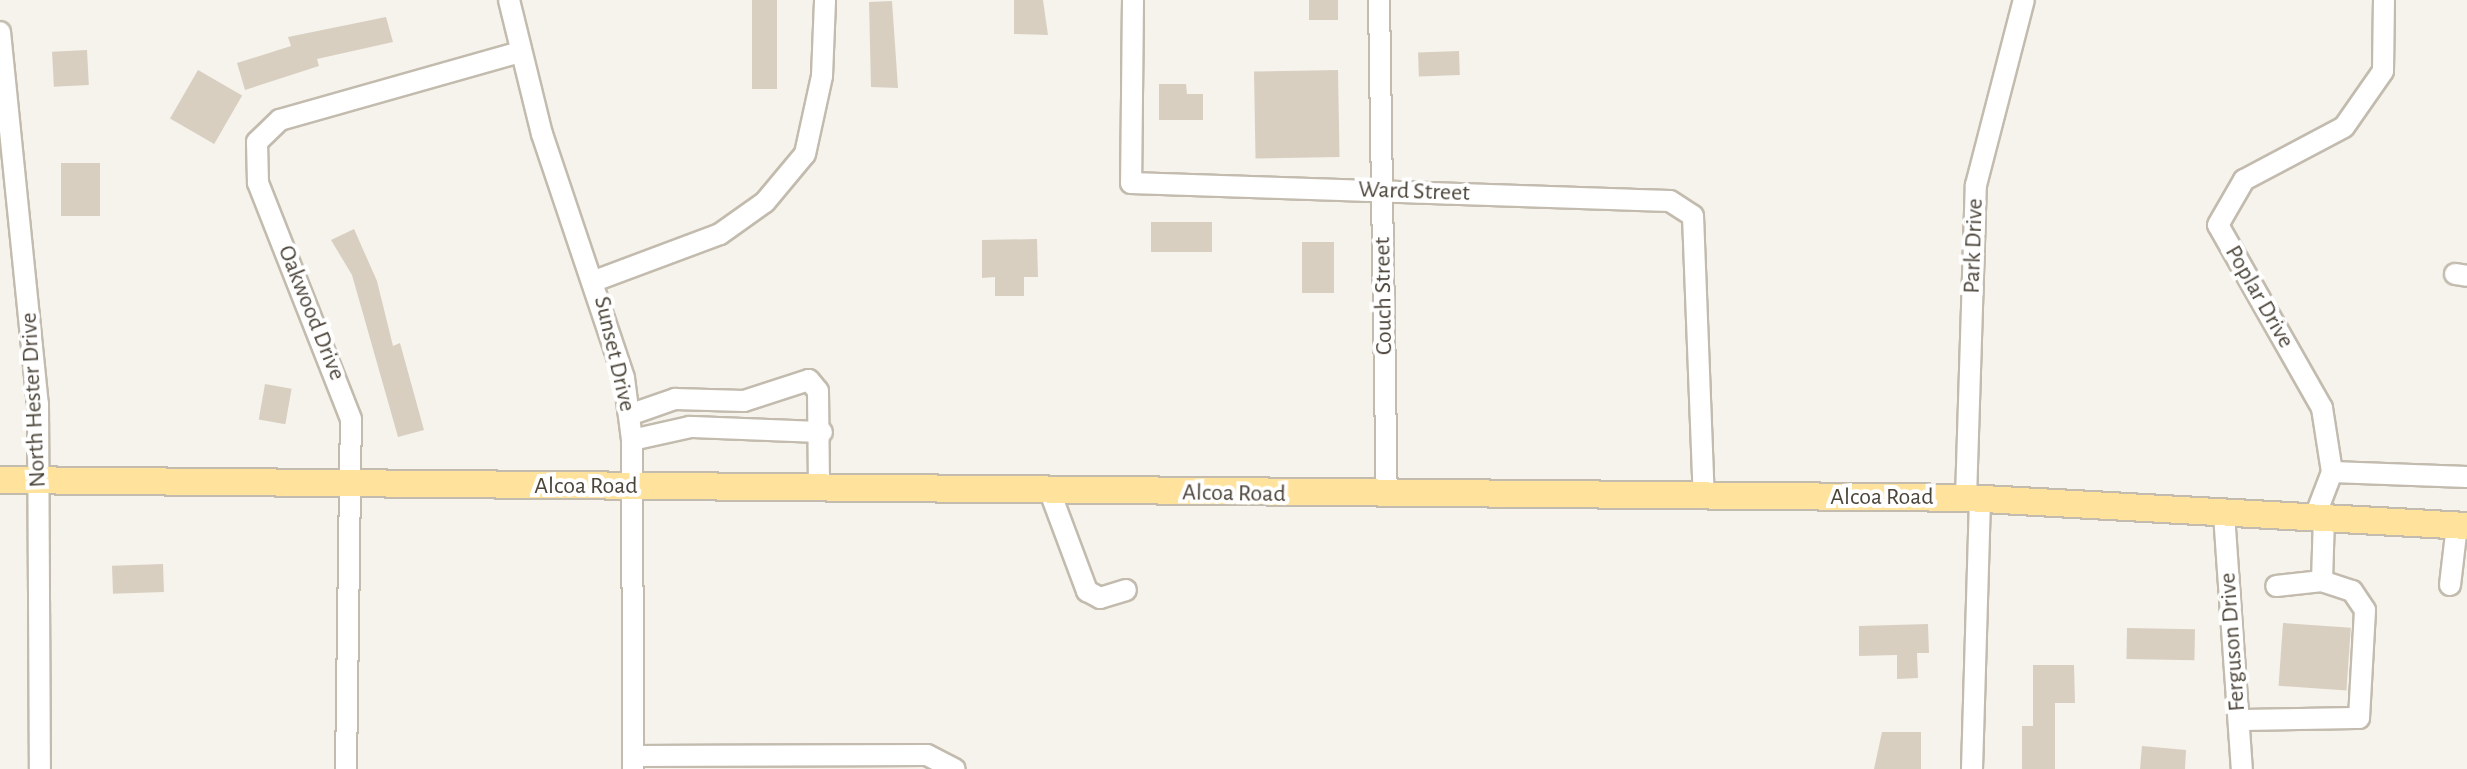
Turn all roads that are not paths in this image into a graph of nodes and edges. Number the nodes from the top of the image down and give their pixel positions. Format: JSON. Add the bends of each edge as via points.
{"nodes":[{"id":1,"x":509,"y":0,"type":"edge"},
{"id":2,"x":825,"y":0,"type":"edge"},
{"id":3,"x":1133,"y":0,"type":"edge"},
{"id":4,"x":1379,"y":0,"type":"edge"},
{"id":5,"x":2024,"y":0,"type":"edge"},
{"id":6,"x":2384,"y":0,"type":"edge"},
{"id":7,"x":0,"y":32,"type":"edge"},
{"id":8,"x":521,"y":52,"type":"junction"},
{"id":9,"x":1382,"y":191,"type":"junction"},
{"id":10,"x":597,"y":280,"type":"junction"},
{"id":11,"x":629,"y":415,"type":"junction"},
{"id":12,"x":822,"y":432,"type":"junction"},
{"id":13,"x":632,"y":440,"type":"junction"},
{"id":14,"x":2332,"y":472,"type":"junction"},
{"id":15,"x":2467,"y":477,"type":"edge"},
{"id":16,"x":0,"y":480,"type":"edge"},
{"id":17,"x":40,"y":480,"type":"junction"},
{"id":18,"x":349,"y":486,"type":"junction"},
{"id":19,"x":630,"y":487,"type":"junction"},
{"id":20,"x":819,"y":490,"type":"junction"},
{"id":21,"x":1050,"y":492,"type":"junction"},
{"id":22,"x":1387,"y":496,"type":"junction"},
{"id":23,"x":1704,"y":498,"type":"junction"},
{"id":24,"x":1973,"y":498,"type":"junction"},
{"id":25,"x":2224,"y":514,"type":"junction"},
{"id":26,"x":2319,"y":519,"type":"junction"},
{"id":27,"x":2462,"y":526,"type":"edge"},
{"id":28,"x":2322,"y":581,"type":"junction"},
{"id":29,"x":2450,"y":585,"type":"dead end"},
{"id":30,"x":2276,"y":586,"type":"dead end"},
{"id":31,"x":1126,"y":590,"type":"dead end"},
{"id":32,"x":2239,"y":720,"type":"junction"},
{"id":33,"x":633,"y":762,"type":"edge"},
{"id":34,"x":40,"y":769,"type":"edge"},
{"id":35,"x":346,"y":769,"type":"edge"},
{"id":36,"x":955,"y":769,"type":"edge"},
{"id":37,"x":1972,"y":769,"type":"edge"},
{"id":38,"x":2242,"y":769,"type":"edge"}],
"edges":[{"from":1,"to":8,"type":"street","name":"Sunset Drive"},
{"from":2,"to":10,"type":"street","via":[[822,76],[805,154],[765,202],[720,234]]},
{"from":3,"to":9,"type":"street","name":"Ward Street","via":[[1131,183]]},
{"from":4,"to":9,"type":"street","name":"Couch Street"},
{"from":5,"to":24,"type":"street","name":"Park Drive","via":[[1976,185]]},
{"from":6,"to":14,"type":"street","name":"Poplar Drive","via":[[2383,71],[2344,127],[2244,180],[2218,225],[2322,408]]},
{"from":7,"to":17,"type":"street","name":"North Hester Drive"},
{"from":8,"to":10,"type":"street","name":"Sunset Drive"},
{"from":8,"to":18,"type":"street","name":"Oakwood Drive","via":[[280,120],[257,142],[258,183],[351,419]]},
{"from":9,"to":22,"type":"street","name":"Couch Street"},
{"from":9,"to":23,"type":"street","name":"Ward Street","via":[[1670,201],[1693,216]]},
{"from":10,"to":11,"type":"street","name":"Sunset Drive"},
{"from":11,"to":12,"type":"street","via":[[675,399],[744,401],[809,380],[818,391]]},
{"from":11,"to":13,"type":"street","name":"Sunset Drive"},
{"from":12,"to":13,"type":"street","via":[[690,427]]},
{"from":12,"to":20,"type":"street"},
{"from":13,"to":19,"type":"street","name":"Sunset Drive"},
{"from":14,"to":15,"type":"street"},
{"from":14,"to":26,"type":"street","name":"Poplar Drive"},
{"from":16,"to":17,"type":"main road","name":"Alcoa Road"},
{"from":17,"to":18,"type":"main road","name":"Alcoa Road"},
{"from":17,"to":34,"type":"street","name":"North Hester Drive"},
{"from":18,"to":19,"type":"main road","name":"Alcoa Road"},
{"from":18,"to":35,"type":"street","name":"Oakwood Drive"},
{"from":19,"to":20,"type":"main road","name":"Alcoa Road"},
{"from":19,"to":33,"type":"street","name":"Sunset Drive"},
{"from":20,"to":21,"type":"main road","name":"Alcoa Road"},
{"from":21,"to":22,"type":"main road","name":"Alcoa Road"},
{"from":21,"to":31,"type":"street","via":[[1087,591],[1100,598]]},
{"from":22,"to":23,"type":"main road","name":"Alcoa Road"},
{"from":23,"to":24,"type":"main road","name":"Alcoa Road"},
{"from":24,"to":25,"type":"main road","name":"Alcoa Road"},
{"from":24,"to":37,"type":"street","name":"Park Drive"},
{"from":25,"to":26,"type":"main road","name":"Alcoa Road"},
{"from":25,"to":32,"type":"street","name":"Ferguson Drive"},
{"from":26,"to":27,"type":"main road","name":"Alcoa Road"},
{"from":26,"to":28,"type":"street","name":"Poplar Drive"},
{"from":27,"to":29,"type":"street"},
{"from":28,"to":30,"type":"street"},
{"from":28,"to":32,"type":"street","via":[[2352,591],[2365,610],[2359,718]]},
{"from":32,"to":38,"type":"street","name":"Ferguson Drive"},
{"from":33,"to":36,"type":"street","via":[[927,755]]}]}
